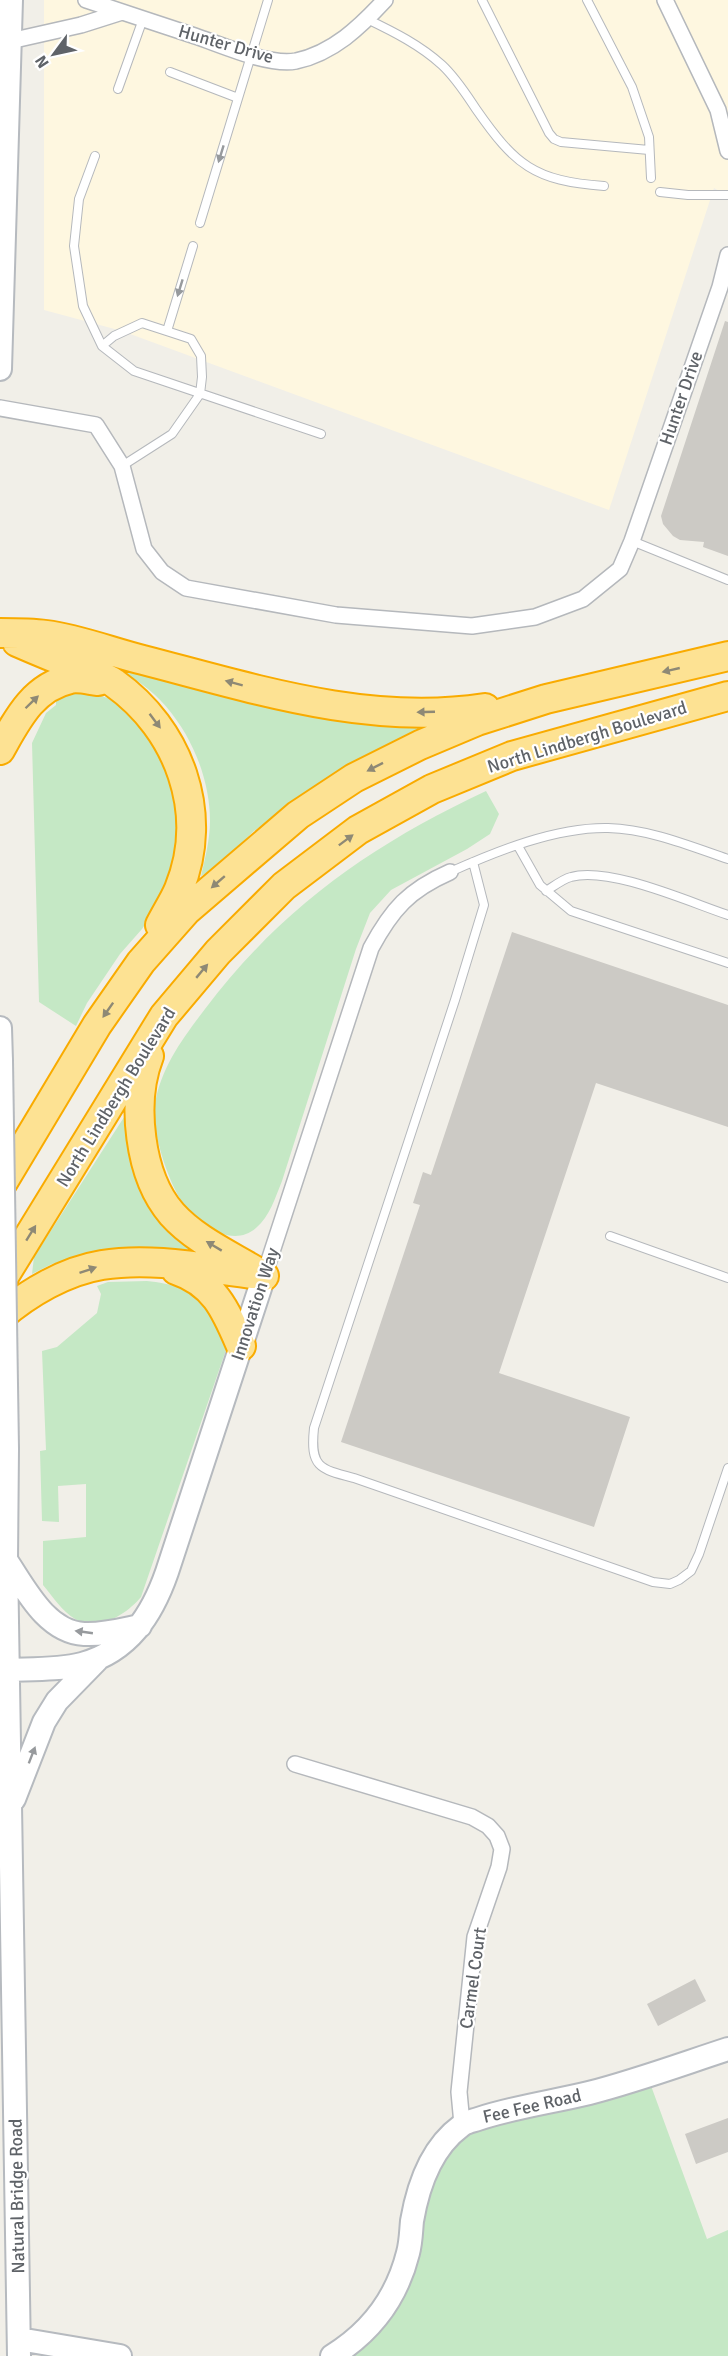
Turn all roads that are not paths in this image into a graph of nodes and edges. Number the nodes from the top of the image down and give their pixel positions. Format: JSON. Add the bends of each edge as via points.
{"nodes":[{"id":1,"x":11,"y":0,"type":"edge"},
{"id":2,"x":86,"y":0,"type":"edge"},
{"id":3,"x":268,"y":0,"type":"edge"},
{"id":4,"x":385,"y":0,"type":"edge"},
{"id":5,"x":482,"y":0,"type":"edge"},
{"id":6,"x":587,"y":0,"type":"edge"},
{"id":7,"x":665,"y":0,"type":"edge"},
{"id":8,"x":122,"y":12,"type":"junction"},
{"id":9,"x":143,"y":19,"type":"junction"},
{"id":10,"x":367,"y":19,"type":"junction"},
{"id":11,"x":10,"y":41,"type":"junction"},
{"id":12,"x":251,"y":54,"type":"junction"},
{"id":13,"x":170,"y":72,"type":"dead end"},
{"id":14,"x":118,"y":89,"type":"dead end"},
{"id":15,"x":238,"y":98,"type":"junction"},
{"id":16,"x":649,"y":150,"type":"junction"},
{"id":17,"x":728,"y":151,"type":"edge"},
{"id":18,"x":95,"y":156,"type":"dead end"},
{"id":19,"x":651,"y":178,"type":"dead end"},
{"id":20,"x":603,"y":186,"type":"dead end"},
{"id":21,"x":660,"y":192,"type":"dead end"},
{"id":22,"x":728,"y":195,"type":"edge"},
{"id":23,"x":200,"y":223,"type":"dead end"},
{"id":24,"x":193,"y":246,"type":"dead end"},
{"id":25,"x":728,"y":255,"type":"edge"},
{"id":26,"x":167,"y":331,"type":"junction"},
{"id":27,"x":102,"y":346,"type":"junction"},
{"id":28,"x":0,"y":369,"type":"edge"},
{"id":29,"x":200,"y":394,"type":"junction"},
{"id":30,"x":0,"y":408,"type":"edge"},
{"id":31,"x":321,"y":434,"type":"dead end"},
{"id":32,"x":122,"y":466,"type":"junction"},
{"id":33,"x":632,"y":541,"type":"junction"},
{"id":34,"x":728,"y":580,"type":"edge"},
{"id":35,"x":0,"y":634,"type":"edge"},
{"id":36,"x":728,"y":656,"type":"edge"},
{"id":37,"x":112,"y":682,"type":"junction"},
{"id":38,"x":728,"y":696,"type":"edge"},
{"id":39,"x":546,"y":699,"type":"junction"},
{"id":40,"x":0,"y":750,"type":"edge"},
{"id":41,"x":518,"y":846,"type":"junction"},
{"id":42,"x":728,"y":859,"type":"edge"},
{"id":43,"x":472,"y":862,"type":"junction"},
{"id":44,"x":450,"y":872,"type":"joint"},
{"id":45,"x":546,"y":891,"type":"junction"},
{"id":46,"x":728,"y":915,"type":"edge"},
{"id":47,"x":141,"y":962,"type":"junction"},
{"id":48,"x":728,"y":963,"type":"edge"},
{"id":49,"x":164,"y":1016,"type":"junction"},
{"id":50,"x":0,"y":1028,"type":"edge"},
{"id":51,"x":1,"y":1061,"type":"edge"},
{"id":52,"x":0,"y":1186,"type":"edge"},
{"id":53,"x":610,"y":1236,"type":"dead end"},
{"id":54,"x":154,"y":1262,"type":"junction"},
{"id":55,"x":264,"y":1276,"type":"junction"},
{"id":56,"x":728,"y":1278,"type":"edge"},
{"id":57,"x":0,"y":1283,"type":"edge"},
{"id":58,"x":0,"y":1317,"type":"edge"},
{"id":59,"x":241,"y":1346,"type":"junction"},
{"id":60,"x":728,"y":1468,"type":"edge"},
{"id":61,"x":6,"y":1560,"type":"junction"},
{"id":62,"x":141,"y":1626,"type":"junction"},
{"id":63,"x":100,"y":1657,"type":"junction"},
{"id":64,"x":8,"y":1670,"type":"junction"},
{"id":65,"x":295,"y":1764,"type":"dead end"},
{"id":66,"x":11,"y":1809,"type":"junction"},
{"id":67,"x":728,"y":2049,"type":"edge"},
{"id":68,"x":462,"y":2124,"type":"junction"},
{"id":69,"x":19,"y":2347,"type":"edge"},
{"id":70,"x":120,"y":2356,"type":"edge"},
{"id":71,"x":332,"y":2356,"type":"edge"}],
"edges":[{"from":1,"to":11,"type":"main road"},
{"from":2,"to":8,"type":"street","name":"Hunter Drive"},
{"from":3,"to":12,"type":"lane"},
{"from":4,"to":10,"type":"street","name":"Hunter Drive"},
{"from":5,"to":16,"type":"lane","via":[[554,139]]},
{"from":6,"to":16,"type":"lane","via":[[632,87],[649,137]]},
{"from":7,"to":17,"type":"street","via":[[718,110]]},
{"from":8,"to":9,"type":"street","name":"Hunter Drive"},
{"from":8,"to":11,"type":"street"},
{"from":9,"to":12,"type":"street","name":"Hunter Drive"},
{"from":9,"to":14,"type":"lane"},
{"from":10,"to":12,"type":"street","name":"Hunter Drive","via":[[342,41],[294,61],[269,60]]},
{"from":10,"to":20,"type":"lane","via":[[410,41],[443,66],[498,142],[523,163],[555,180]]},
{"from":11,"to":28,"type":"main road"},
{"from":12,"to":15,"type":"lane"},
{"from":13,"to":15,"type":"lane"},
{"from":15,"to":23,"type":"lane","one_way":true},
{"from":16,"to":19,"type":"lane"},
{"from":18,"to":27,"type":"lane","via":[[79,199],[74,246],[83,306]]},
{"from":21,"to":22,"type":"lane"},
{"from":24,"to":26,"type":"lane","one_way":true},
{"from":25,"to":33,"type":"street","name":"Hunter Drive"},
{"from":26,"to":27,"type":"lane","via":[[142,323]]},
{"from":26,"to":29,"type":"lane","via":[[191,339],[201,356]]},
{"from":27,"to":29,"type":"lane","via":[[134,371]]},
{"from":29,"to":31,"type":"lane"},
{"from":29,"to":32,"type":"lane","via":[[172,434]]},
{"from":30,"to":32,"type":"street","name":"Hunter Drive","via":[[96,425]]},
{"from":32,"to":33,"type":"street","name":"Hunter Drive","via":[[144,549],[162,572],[186,588],[336,615],[472,626],[535,617],[583,599],[595,590],[620,569]]},
{"from":33,"to":34,"type":"lane"},
{"from":35,"to":37,"type":"highway"},
{"from":39,"to":35,"type":"highway","one_way":true,"via":[[443,712],[339,707],[46,635]]},
{"from":36,"to":39,"type":"highway","one_way":true},
{"from":40,"to":37,"type":"highway","one_way":true,"via":[[33,698],[54,685],[72,679]]},
{"from":37,"to":47,"type":"highway","one_way":true,"via":[[145,708],[168,738],[184,775],[191,819],[189,855],[179,888]]},
{"from":49,"to":38,"type":"highway","name":"North Lindbergh Boulevard","one_way":true,"via":[[218,952],[284,886],[358,830],[432,789],[512,756]]},
{"from":39,"to":47,"type":"highway","one_way":true,"via":[[477,721],[354,778],[298,815],[187,909]]},
{"from":41,"to":42,"type":"lane","via":[[564,833],[609,828],[651,834]]},
{"from":41,"to":43,"type":"lane"},
{"from":41,"to":45,"type":"lane"},
{"from":43,"to":44,"type":"lane"},
{"from":43,"to":60,"type":"lane","via":[[484,905],[314,1428],[315,1457],[325,1470],[653,1582],[670,1584],[691,1571]]},
{"from":44,"to":55,"type":"street","name":"Innovation Way","via":[[407,897],[386,920],[371,948]]},
{"from":45,"to":46,"type":"lane","via":[[570,877],[617,877]]},
{"from":45,"to":48,"type":"lane","via":[[572,911]]},
{"from":47,"to":52,"type":"highway","one_way":true,"via":[[97,1025]]},
{"from":55,"to":49,"type":"highway","one_way":true,"via":[[194,1233],[172,1214],[156,1189],[145,1156],[141,1088]]},
{"from":57,"to":49,"type":"highway","name":"North Lindbergh Boulevard","one_way":true},
{"from":50,"to":51,"type":"main road","name":"Natural Bridge Road"},
{"from":51,"to":61,"type":"main road","name":"Natural Bridge Road","bridge":true},
{"from":53,"to":56,"type":"lane"},
{"from":54,"to":55,"type":"highway"},
{"from":58,"to":54,"type":"highway","one_way":true,"via":[[53,1281],[101,1265]]},
{"from":54,"to":59,"type":"highway","via":[[187,1274],[207,1287],[220,1301]]},
{"from":55,"to":59,"type":"main road","name":"Innovation Way"},
{"from":59,"to":62,"type":"main road","name":"Innovation Way","via":[[158,1599]]},
{"from":62,"to":61,"type":"main road","one_way":true,"via":[[82,1634],[57,1625],[35,1603]]},
{"from":61,"to":64,"type":"main road","name":"Natural Bridge Road"},
{"from":62,"to":63,"type":"main road","name":"Innovation Way"},
{"from":63,"to":64,"type":"main road","name":"Innovation Way","via":[[81,1664]]},
{"from":66,"to":63,"type":"main road","one_way":true,"via":[[44,1722],[57,1701]]},
{"from":64,"to":66,"type":"main road","name":"Natural Bridge Road"},
{"from":65,"to":68,"type":"street","name":"Carmel Court","via":[[472,1817],[497,1836],[502,1849],[500,1867],[475,1937],[459,2092]]},
{"from":66,"to":69,"type":"main road","name":"Natural Bridge Road"},
{"from":67,"to":68,"type":"main road","name":"Fee Fee Road","via":[[641,2079]]},
{"from":68,"to":71,"type":"main road","name":"Fee Fee Road","via":[[443,2143],[418,2192],[409,2251],[390,2301],[349,2346]]},
{"from":69,"to":70,"type":"main road"}]}
